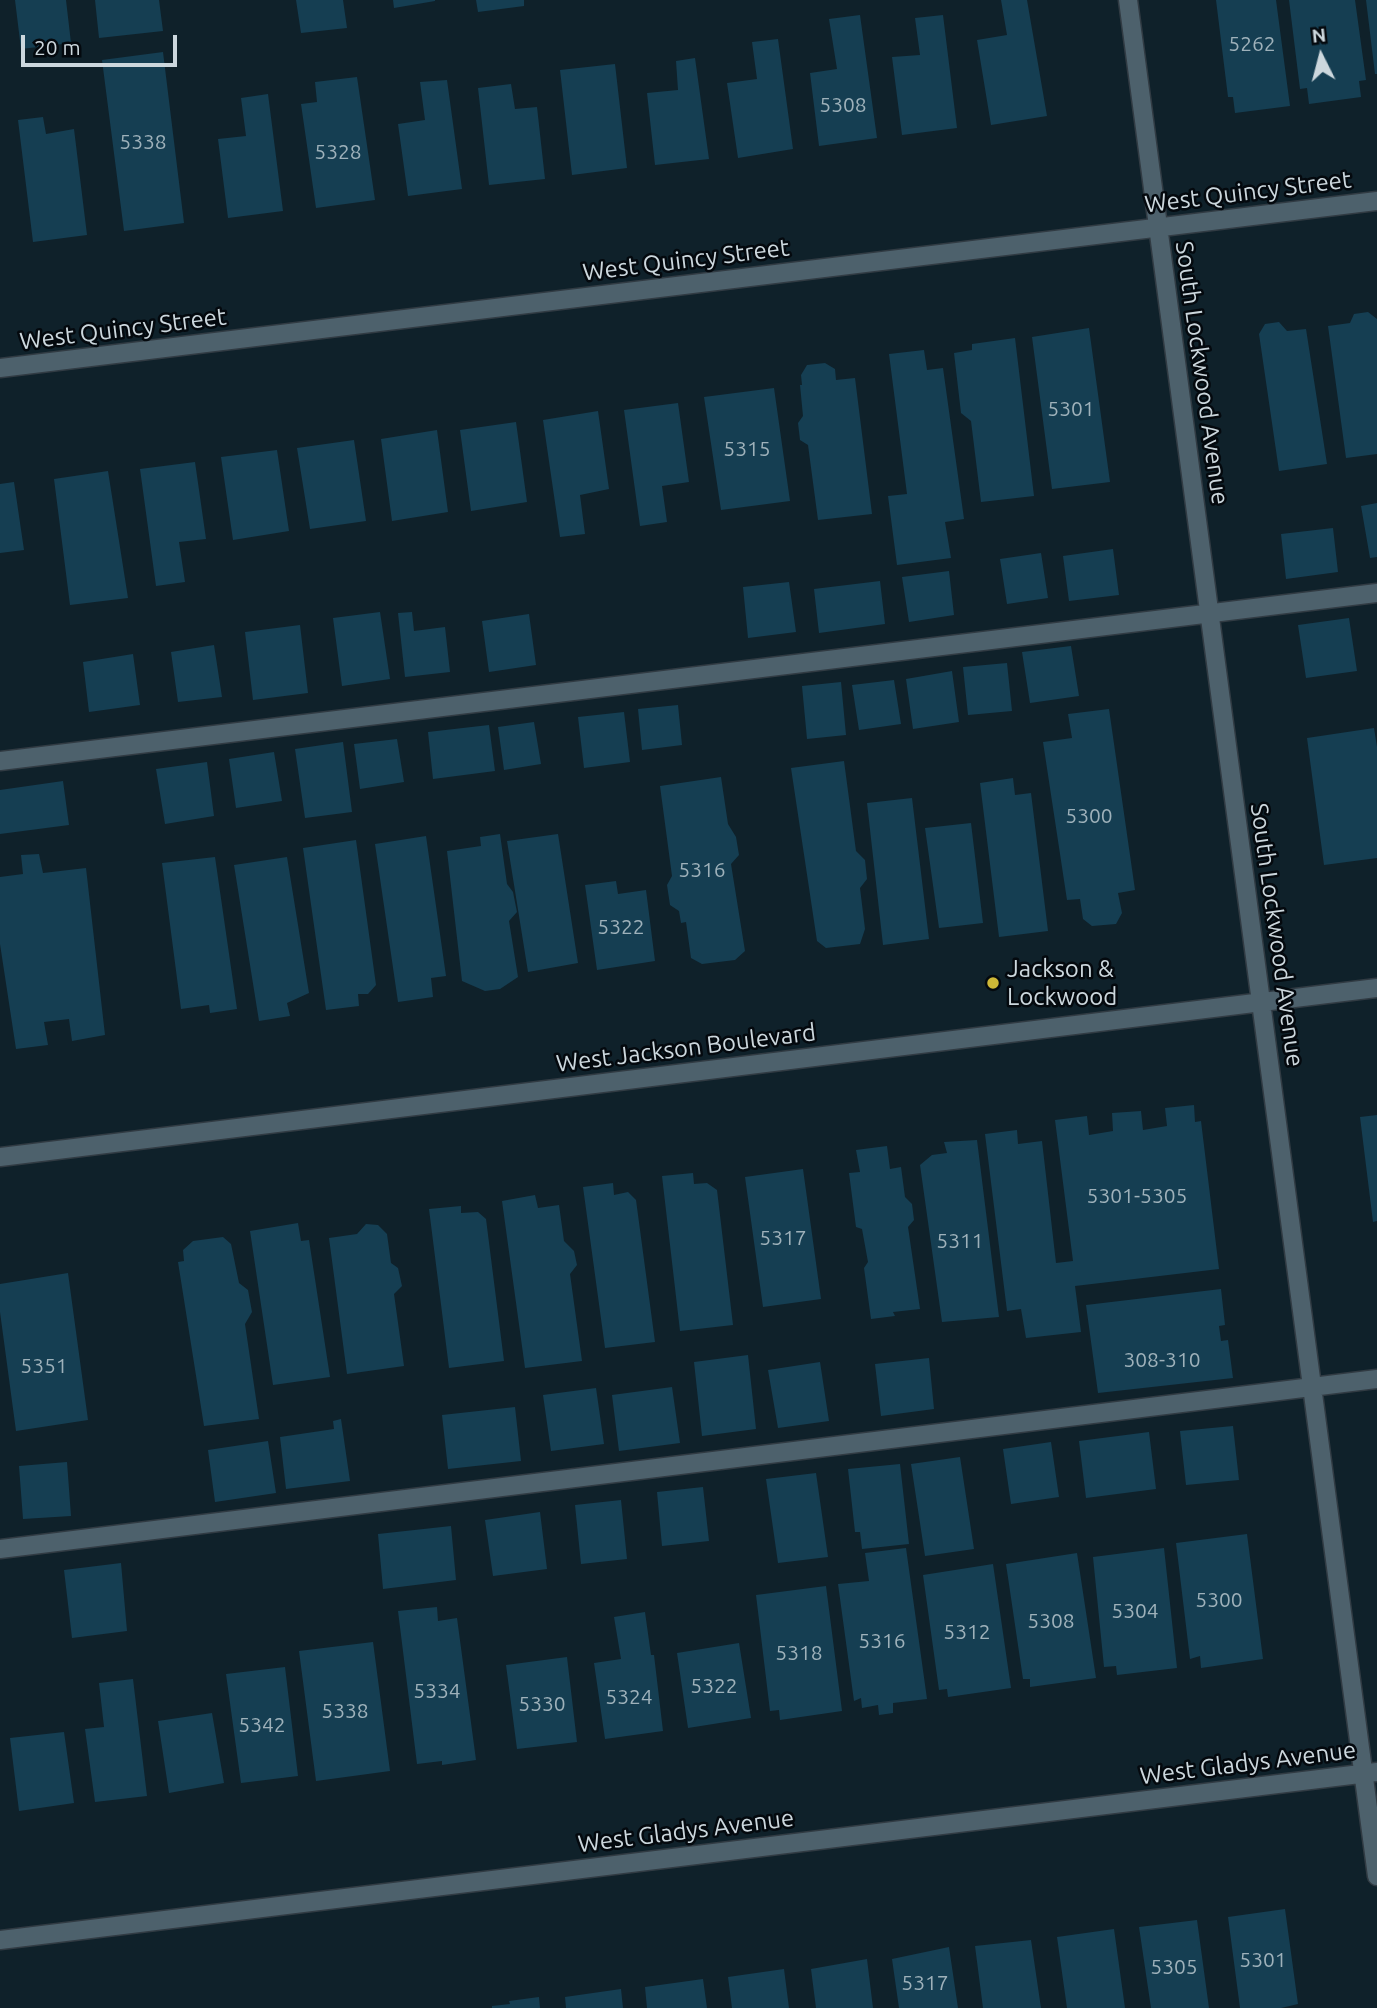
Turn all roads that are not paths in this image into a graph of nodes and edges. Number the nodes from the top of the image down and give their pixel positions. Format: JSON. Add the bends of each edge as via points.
{"nodes":[{"id":1,"x":1128,"y":0,"type":"edge"},
{"id":2,"x":1377,"y":201,"type":"edge"},
{"id":3,"x":1158,"y":228,"type":"junction"},
{"id":4,"x":0,"y":368,"type":"edge"},
{"id":5,"x":1377,"y":593,"type":"edge"},
{"id":6,"x":1209,"y":614,"type":"junction"},
{"id":7,"x":0,"y":761,"type":"edge"},
{"id":8,"x":1377,"y":988,"type":"edge"},
{"id":9,"x":1261,"y":1002,"type":"junction"},
{"id":10,"x":0,"y":1157,"type":"edge"},
{"id":11,"x":1377,"y":1378,"type":"edge"},
{"id":12,"x":1311,"y":1386,"type":"junction"},
{"id":13,"x":0,"y":1549,"type":"edge"},
{"id":14,"x":1370,"y":1773,"type":"edge"},
{"id":15,"x":1377,"y":1876,"type":"edge"},
{"id":16,"x":0,"y":1940,"type":"edge"}],
"edges":[{"from":1,"to":3,"type":"street","name":"South Lockwood Avenue"},
{"from":2,"to":3,"type":"street","name":"West Quincy Street"},
{"from":3,"to":4,"type":"street","name":"West Quincy Street"},
{"from":3,"to":6,"type":"street","name":"South Lockwood Avenue"},
{"from":5,"to":6,"type":"street"},
{"from":6,"to":7,"type":"street"},
{"from":6,"to":9,"type":"street","name":"South Lockwood Avenue"},
{"from":8,"to":9,"type":"street","name":"West Jackson Boulevard"},
{"from":9,"to":10,"type":"street","name":"West Jackson Boulevard"},
{"from":9,"to":12,"type":"street","name":"South Lockwood Avenue"},
{"from":11,"to":12,"type":"street"},
{"from":12,"to":13,"type":"street"},
{"from":12,"to":14,"type":"street","name":"South Lockwood Avenue"},
{"from":14,"to":15,"type":"street","name":"South Lockwood Avenue"},
{"from":14,"to":16,"type":"street","name":"West Gladys Avenue"}]}
